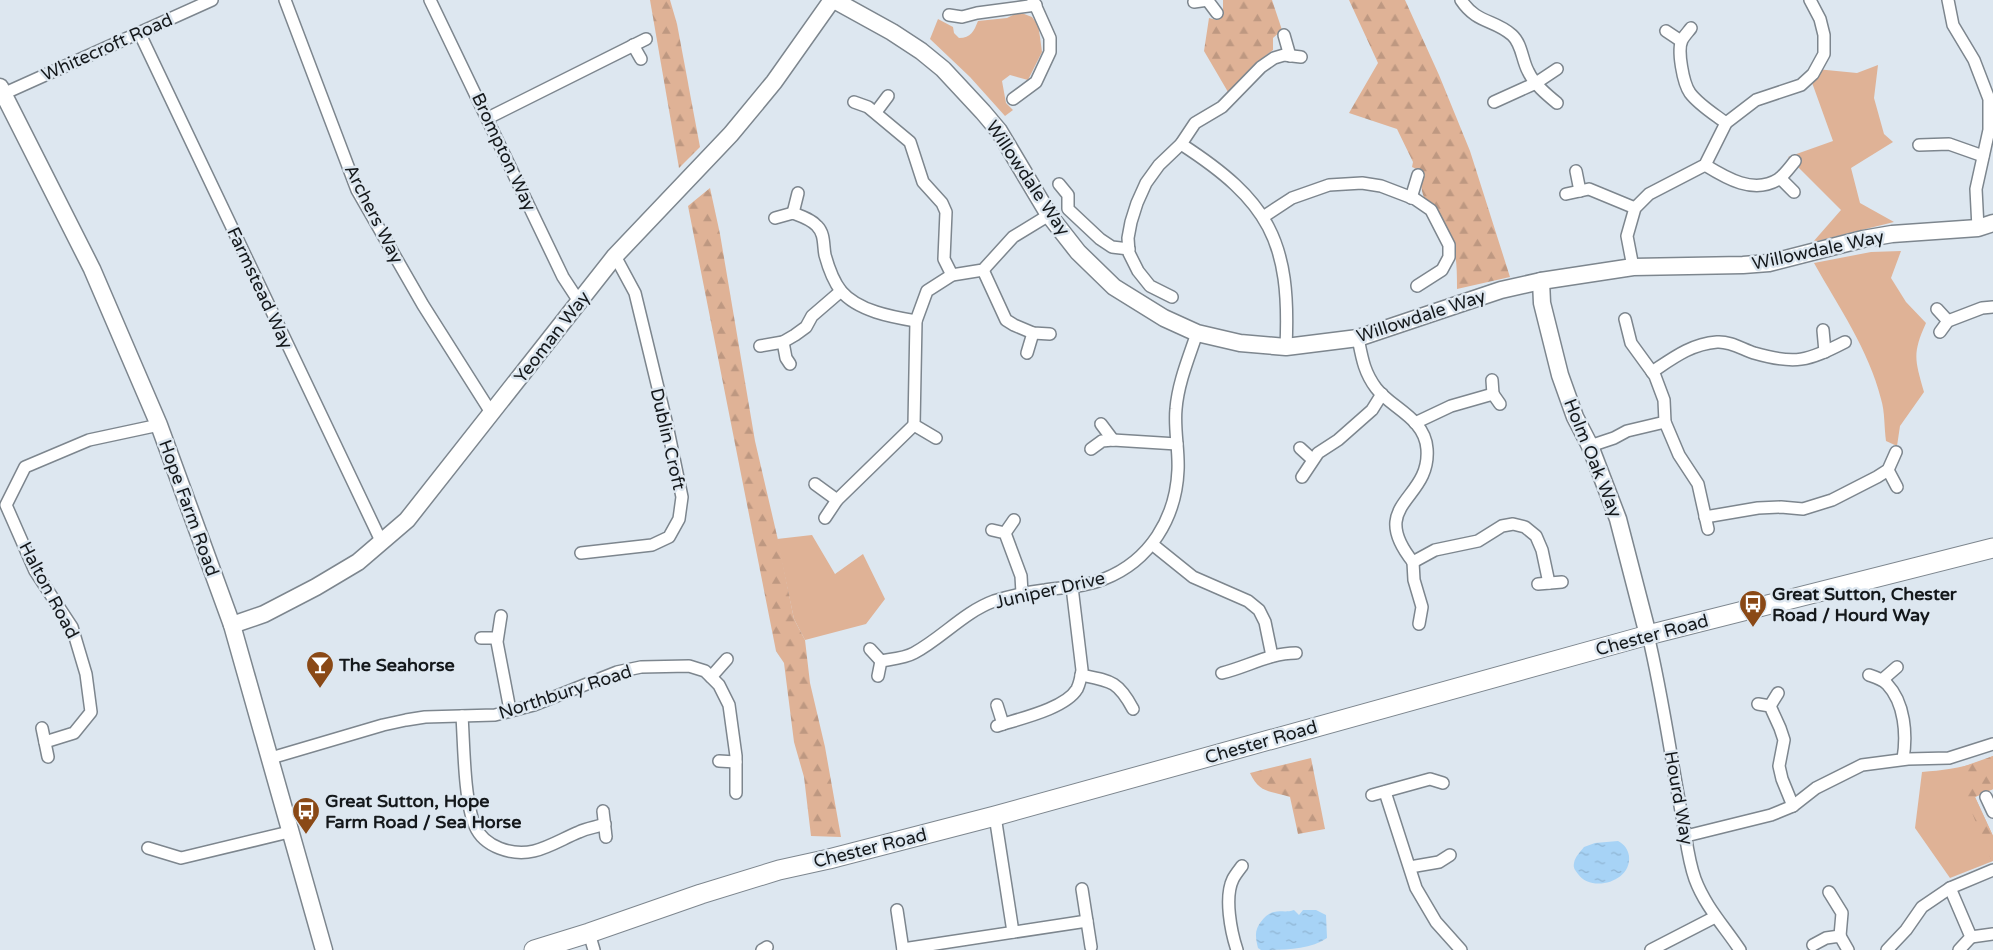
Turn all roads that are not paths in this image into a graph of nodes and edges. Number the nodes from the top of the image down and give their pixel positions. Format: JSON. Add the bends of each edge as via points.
{"nodes":[{"id":1,"x":212,"y":0,"type":"edge"},
{"id":2,"x":285,"y":0,"type":"edge"},
{"id":3,"x":430,"y":0,"type":"edge"},
{"id":4,"x":833,"y":0,"type":"edge"},
{"id":5,"x":1208,"y":0,"type":"edge"},
{"id":6,"x":1462,"y":0,"type":"edge"},
{"id":7,"x":1810,"y":0,"type":"edge"},
{"id":8,"x":1948,"y":0,"type":"edge"},
{"id":9,"x":1194,"y":2,"type":"dead end"},
{"id":10,"x":1034,"y":3,"type":"edge"},
{"id":11,"x":1218,"y":13,"type":"dead end"},
{"id":12,"x":949,"y":15,"type":"dead end"},
{"id":13,"x":1692,"y":28,"type":"dead end"},
{"id":14,"x":1666,"y":31,"type":"dead end"},
{"id":15,"x":139,"y":32,"type":"junction"},
{"id":16,"x":1284,"y":35,"type":"dead end"},
{"id":17,"x":646,"y":39,"type":"dead end"},
{"id":18,"x":1682,"y":41,"type":"junction"},
{"id":19,"x":633,"y":45,"type":"junction"},
{"id":20,"x":641,"y":59,"type":"dead end"},
{"id":21,"x":1557,"y":68,"type":"dead end"},
{"id":22,"x":1536,"y":83,"type":"junction"},
{"id":23,"x":2,"y":91,"type":"edge"},
{"id":24,"x":888,"y":96,"type":"dead end"},
{"id":25,"x":1013,"y":99,"type":"dead end"},
{"id":26,"x":1991,"y":99,"type":"edge"},
{"id":27,"x":854,"y":102,"type":"dead end"},
{"id":28,"x":1494,"y":102,"type":"dead end"},
{"id":29,"x":1557,"y":103,"type":"dead end"},
{"id":30,"x":876,"y":112,"type":"junction"},
{"id":31,"x":488,"y":118,"type":"junction"},
{"id":32,"x":1726,"y":123,"type":"junction"},
{"id":33,"x":1181,"y":144,"type":"junction"},
{"id":34,"x":1919,"y":145,"type":"dead end"},
{"id":35,"x":1982,"y":156,"type":"junction"},
{"id":36,"x":1795,"y":161,"type":"dead end"},
{"id":37,"x":1705,"y":165,"type":"junction"},
{"id":38,"x":1576,"y":170,"type":"dead end"},
{"id":39,"x":1418,"y":175,"type":"dead end"},
{"id":40,"x":1780,"y":178,"type":"junction"},
{"id":41,"x":1059,"y":184,"type":"dead end"},
{"id":42,"x":1580,"y":191,"type":"junction"},
{"id":43,"x":798,"y":192,"type":"dead end"},
{"id":44,"x":1794,"y":192,"type":"dead end"},
{"id":45,"x":1566,"y":194,"type":"dead end"},
{"id":46,"x":1411,"y":198,"type":"junction"},
{"id":47,"x":1635,"y":208,"type":"junction"},
{"id":48,"x":793,"y":213,"type":"junction"},
{"id":49,"x":1049,"y":215,"type":"junction"},
{"id":50,"x":1263,"y":217,"type":"junction"},
{"id":51,"x":775,"y":218,"type":"dead end"},
{"id":52,"x":1986,"y":225,"type":"edge"},
{"id":53,"x":1129,"y":249,"type":"junction"},
{"id":54,"x":615,"y":256,"type":"junction"},
{"id":55,"x":1633,"y":267,"type":"junction"},
{"id":56,"x":983,"y":270,"type":"junction"},
{"id":57,"x":952,"y":275,"type":"junction"},
{"id":58,"x":1541,"y":281,"type":"junction"},
{"id":59,"x":1417,"y":286,"type":"dead end"},
{"id":60,"x":841,"y":291,"type":"junction"},
{"id":61,"x":1172,"y":297,"type":"dead end"},
{"id":62,"x":580,"y":303,"type":"junction"},
{"id":63,"x":1993,"y":306,"type":"edge"},
{"id":64,"x":1937,"y":309,"type":"dead end"},
{"id":65,"x":1625,"y":319,"type":"dead end"},
{"id":66,"x":916,"y":321,"type":"junction"},
{"id":67,"x":1948,"y":321,"type":"junction"},
{"id":68,"x":1823,"y":330,"type":"dead end"},
{"id":69,"x":1940,"y":332,"type":"dead end"},
{"id":70,"x":1033,"y":333,"type":"junction"},
{"id":71,"x":1197,"y":333,"type":"junction"},
{"id":72,"x":1050,"y":334,"type":"dead end"},
{"id":73,"x":1358,"y":338,"type":"junction"},
{"id":74,"x":783,"y":342,"type":"junction"},
{"id":75,"x":1845,"y":342,"type":"dead end"},
{"id":76,"x":760,"y":346,"type":"dead end"},
{"id":77,"x":1286,"y":346,"type":"junction"},
{"id":78,"x":1027,"y":352,"type":"dead end"},
{"id":79,"x":1825,"y":352,"type":"junction"},
{"id":80,"x":790,"y":364,"type":"dead end"},
{"id":81,"x":1652,"y":372,"type":"junction"},
{"id":82,"x":1492,"y":380,"type":"dead end"},
{"id":83,"x":1382,"y":394,"type":"junction"},
{"id":84,"x":1493,"y":394,"type":"junction"},
{"id":85,"x":1500,"y":404,"type":"dead end"},
{"id":86,"x":492,"y":414,"type":"junction"},
{"id":87,"x":1665,"y":422,"type":"junction"},
{"id":88,"x":1415,"y":423,"type":"junction"},
{"id":89,"x":914,"y":424,"type":"junction"},
{"id":90,"x":1101,"y":424,"type":"dead end"},
{"id":91,"x":158,"y":425,"type":"junction"},
{"id":92,"x":936,"y":438,"type":"dead end"},
{"id":93,"x":1113,"y":440,"type":"junction"},
{"id":94,"x":1177,"y":444,"type":"junction"},
{"id":95,"x":1590,"y":446,"type":"junction"},
{"id":96,"x":1300,"y":448,"type":"dead end"},
{"id":97,"x":1091,"y":449,"type":"dead end"},
{"id":98,"x":1896,"y":452,"type":"dead end"},
{"id":99,"x":1312,"y":459,"type":"junction"},
{"id":100,"x":1888,"y":470,"type":"junction"},
{"id":101,"x":1302,"y":477,"type":"dead end"},
{"id":102,"x":815,"y":484,"type":"dead end"},
{"id":103,"x":1897,"y":487,"type":"dead end"},
{"id":104,"x":837,"y":500,"type":"junction"},
{"id":105,"x":1705,"y":517,"type":"junction"},
{"id":106,"x":824,"y":518,"type":"dead end"},
{"id":107,"x":1014,"y":520,"type":"dead end"},
{"id":108,"x":1708,"y":529,"type":"dead end"},
{"id":109,"x":992,"y":530,"type":"dead end"},
{"id":110,"x":1005,"y":532,"type":"junction"},
{"id":111,"x":382,"y":543,"type":"junction"},
{"id":112,"x":1152,"y":544,"type":"junction"},
{"id":113,"x":1993,"y":548,"type":"edge"},
{"id":114,"x":581,"y":553,"type":"dead end"},
{"id":115,"x":1413,"y":562,"type":"junction"},
{"id":116,"x":1562,"y":582,"type":"dead end"},
{"id":117,"x":1072,"y":587,"type":"junction"},
{"id":118,"x":1022,"y":593,"type":"junction"},
{"id":119,"x":501,"y":616,"type":"dead end"},
{"id":120,"x":1419,"y":624,"type":"dead end"},
{"id":121,"x":232,"y":625,"type":"junction"},
{"id":122,"x":1648,"y":635,"type":"junction"},
{"id":123,"x":481,"y":638,"type":"dead end"},
{"id":124,"x":497,"y":638,"type":"junction"},
{"id":125,"x":870,"y":649,"type":"dead end"},
{"id":126,"x":1296,"y":653,"type":"dead end"},
{"id":127,"x":1272,"y":656,"type":"junction"},
{"id":128,"x":727,"y":659,"type":"dead end"},
{"id":129,"x":881,"y":661,"type":"junction"},
{"id":130,"x":1897,"y":667,"type":"dead end"},
{"id":131,"x":1222,"y":673,"type":"dead end"},
{"id":132,"x":1081,"y":675,"type":"junction"},
{"id":133,"x":1869,"y":675,"type":"dead end"},
{"id":134,"x":878,"y":676,"type":"dead end"},
{"id":135,"x":711,"y":677,"type":"junction"},
{"id":136,"x":1882,"y":680,"type":"junction"},
{"id":137,"x":1778,"y":693,"type":"dead end"},
{"id":138,"x":997,"y":705,"type":"dead end"},
{"id":139,"x":1133,"y":709,"type":"dead end"},
{"id":140,"x":510,"y":710,"type":"junction"},
{"id":141,"x":462,"y":716,"type":"junction"},
{"id":142,"x":42,"y":728,"type":"dead end"},
{"id":143,"x":45,"y":742,"type":"junction"},
{"id":144,"x":1993,"y":744,"type":"edge"},
{"id":145,"x":48,"y":757,"type":"dead end"},
{"id":146,"x":271,"y":758,"type":"junction"},
{"id":147,"x":1903,"y":759,"type":"junction"},
{"id":148,"x":719,"y":761,"type":"dead end"},
{"id":149,"x":736,"y":762,"type":"junction"},
{"id":150,"x":1443,"y":783,"type":"dead end"},
{"id":151,"x":1385,"y":792,"type":"junction"},
{"id":152,"x":736,"y":793,"type":"dead end"},
{"id":153,"x":1372,"y":795,"type":"dead end"},
{"id":154,"x":1986,"y":797,"type":"dead end"},
{"id":155,"x":1793,"y":806,"type":"junction"},
{"id":156,"x":603,"y":811,"type":"dead end"},
{"id":157,"x":1993,"y":812,"type":"edge"},
{"id":158,"x":995,"y":816,"type":"junction"},
{"id":159,"x":605,"y":824,"type":"junction"},
{"id":160,"x":290,"y":832,"type":"junction"},
{"id":161,"x":1686,"y":836,"type":"junction"},
{"id":162,"x":606,"y":837,"type":"dead end"},
{"id":163,"x":148,"y":848,"type":"dead end"},
{"id":164,"x":1450,"y":855,"type":"dead end"},
{"id":165,"x":1439,"y":862,"type":"junction"},
{"id":166,"x":1242,"y":866,"type":"dead end"},
{"id":167,"x":1410,"y":867,"type":"junction"},
{"id":168,"x":1993,"y":870,"type":"edge"},
{"id":169,"x":1447,"y":871,"type":"dead end"},
{"id":170,"x":1950,"y":888,"type":"junction"},
{"id":171,"x":1082,"y":889,"type":"dead end"},
{"id":172,"x":1828,"y":892,"type":"dead end"},
{"id":173,"x":897,"y":910,"type":"dead end"},
{"id":174,"x":1715,"y":917,"type":"junction"},
{"id":175,"x":1087,"y":920,"type":"junction"},
{"id":176,"x":1013,"y":932,"type":"junction"},
{"id":177,"x":1993,"y":934,"type":"edge"},
{"id":178,"x":1840,"y":936,"type":"junction"},
{"id":179,"x":1972,"y":936,"type":"junction"},
{"id":180,"x":592,"y":941,"type":"edge"},
{"id":181,"x":1813,"y":945,"type":"dead end"},
{"id":182,"x":1091,"y":948,"type":"dead end"},
{"id":183,"x":903,"y":949,"type":"edge"},
{"id":184,"x":324,"y":950,"type":"edge"},
{"id":185,"x":534,"y":950,"type":"edge"},
{"id":186,"x":1237,"y":950,"type":"edge"},
{"id":187,"x":1461,"y":950,"type":"edge"},
{"id":188,"x":1651,"y":950,"type":"edge"},
{"id":189,"x":1740,"y":950,"type":"edge"},
{"id":190,"x":1848,"y":950,"type":"edge"},
{"id":191,"x":1887,"y":950,"type":"edge"},
{"id":192,"x":1959,"y":950,"type":"edge"}],
"edges":[{"from":1,"to":15,"type":"street","name":"Whitecroft Road"},
{"from":2,"to":86,"type":"street","name":"Archers Way","via":[[358,190],[423,306]]},
{"from":3,"to":31,"type":"street","name":"Brompton Way"},
{"from":4,"to":49,"type":"street","name":"Willowdale Way","via":[[892,32],[943,69],[999,131]]},
{"from":4,"to":54,"type":"street","name":"Yeoman Way","via":[[731,134]]},
{"from":5,"to":9,"type":"street"},
{"from":5,"to":11,"type":"street"},
{"from":6,"to":22,"type":"street","via":[[1475,16],[1513,36]]},
{"from":7,"to":32,"type":"street","via":[[1824,35],[1824,54],[1813,74],[1801,85],[1756,100]]},
{"from":8,"to":26,"type":"street","via":[[1953,25],[1974,60]]},
{"from":10,"to":12,"type":"street","via":[[962,17]]},
{"from":10,"to":25,"type":"street","via":[[1050,38],[1050,52],[1036,82]]},
{"from":13,"to":18,"type":"street"},
{"from":14,"to":18,"type":"street"},
{"from":15,"to":23,"type":"street","name":"Whitecroft Road"},
{"from":15,"to":111,"type":"street","name":"Farmstead Way"},
{"from":16,"to":33,"type":"street","via":[[1295,56],[1274,58],[1261,67],[1222,107],[1195,123]]},
{"from":17,"to":19,"type":"street"},
{"from":18,"to":32,"type":"street","via":[[1680,53],[1690,92]]},
{"from":19,"to":20,"type":"street"},
{"from":19,"to":31,"type":"street"},
{"from":21,"to":22,"type":"street"},
{"from":22,"to":28,"type":"street"},
{"from":22,"to":29,"type":"street"},
{"from":23,"to":91,"type":"street","name":"Hope Farm Road","via":[[92,270]]},
{"from":24,"to":30,"type":"street"},
{"from":26,"to":35,"type":"street","via":[[1989,130]]},
{"from":27,"to":30,"type":"street"},
{"from":30,"to":57,"type":"street","via":[[910,142],[923,182],[942,203],[946,212],[944,259]]},
{"from":31,"to":62,"type":"street","name":"Brompton Way","via":[[563,277]]},
{"from":32,"to":37,"type":"street"},
{"from":33,"to":50,"type":"street","via":[[1244,193]]},
{"from":33,"to":53,"type":"street","via":[[1159,164],[1146,183],[1131,222]]},
{"from":34,"to":35,"type":"street","via":[[1949,144]]},
{"from":35,"to":52,"type":"street","via":[[1976,189]]},
{"from":36,"to":40,"type":"street"},
{"from":37,"to":40,"type":"street","via":[[1723,177],[1750,186]]},
{"from":37,"to":47,"type":"street","via":[[1649,194]]},
{"from":38,"to":42,"type":"street"},
{"from":39,"to":46,"type":"street"},
{"from":40,"to":44,"type":"street"},
{"from":41,"to":53,"type":"street","via":[[1068,195],[1068,209],[1100,239],[1112,247]]},
{"from":42,"to":45,"type":"street"},
{"from":42,"to":47,"type":"street","via":[[1589,189]]},
{"from":43,"to":48,"type":"street"},
{"from":46,"to":50,"type":"street","via":[[1381,186],[1362,183],[1329,185],[1292,198]]},
{"from":46,"to":59,"type":"street","via":[[1431,210],[1449,245],[1449,257],[1442,270]]},
{"from":47,"to":55,"type":"street","via":[[1627,236]]},
{"from":48,"to":51,"type":"street"},
{"from":48,"to":60,"type":"street","via":[[818,227],[824,239],[825,255]]},
{"from":49,"to":56,"type":"street","via":[[1013,237]]},
{"from":49,"to":71,"type":"street","name":"Willowdale Way","via":[[1078,252],[1114,288],[1164,318]]},
{"from":50,"to":77,"type":"street","via":[[1279,249],[1284,273]]},
{"from":52,"to":55,"type":"street","name":"Willowdale Way","via":[[1892,234],[1790,259],[1743,266]]},
{"from":53,"to":61,"type":"street","via":[[1138,271],[1150,286]]},
{"from":54,"to":62,"type":"street","name":"Yeoman Way"},
{"from":54,"to":114,"type":"street","name":"Dublin Croft","via":[[635,293],[682,497],[679,520],[669,537],[652,545]]},
{"from":55,"to":58,"type":"street","name":"Willowdale Way"},
{"from":56,"to":57,"type":"street"},
{"from":56,"to":70,"type":"street","via":[[1006,320]]},
{"from":57,"to":66,"type":"street","via":[[927,291]]},
{"from":58,"to":73,"type":"street","name":"Willowdale Way","via":[[1500,290]]},
{"from":58,"to":95,"type":"street","name":"Holm Oak Way","via":[[1542,304],[1560,375],[1575,417]]},
{"from":60,"to":66,"type":"street","via":[[876,312]]},
{"from":60,"to":74,"type":"street","via":[[812,316],[806,327]]},
{"from":62,"to":86,"type":"street","name":"Yeoman Way"},
{"from":63,"to":67,"type":"street"},
{"from":64,"to":67,"type":"street"},
{"from":65,"to":81,"type":"street","via":[[1631,343]]},
{"from":66,"to":89,"type":"street"},
{"from":67,"to":69,"type":"street"},
{"from":68,"to":79,"type":"street"},
{"from":70,"to":72,"type":"street"},
{"from":70,"to":78,"type":"street"},
{"from":71,"to":77,"type":"street","name":"Willowdale Way","via":[[1240,343]]},
{"from":71,"to":94,"type":"street","name":"Juniper Drive","via":[[1179,392]]},
{"from":73,"to":77,"type":"street","name":"Willowdale Way"},
{"from":73,"to":83,"type":"street","via":[[1366,373]]},
{"from":74,"to":76,"type":"street"},
{"from":74,"to":80,"type":"street"},
{"from":75,"to":79,"type":"street"},
{"from":79,"to":81,"type":"street","via":[[1801,360],[1782,359],[1719,342],[1681,352]]},
{"from":81,"to":87,"type":"street","via":[[1664,400]]},
{"from":82,"to":84,"type":"street"},
{"from":83,"to":88,"type":"street"},
{"from":83,"to":99,"type":"street","via":[[1372,410]]},
{"from":84,"to":85,"type":"street"},
{"from":84,"to":88,"type":"street","via":[[1451,406]]},
{"from":86,"to":111,"type":"street","name":"Yeoman Way","via":[[407,520]]},
{"from":87,"to":95,"type":"street","via":[[1627,431]]},
{"from":87,"to":105,"type":"street","via":[[1679,455],[1698,484]]},
{"from":88,"to":115,"type":"street","via":[[1427,446],[1427,465],[1398,512],[1394,527]]},
{"from":89,"to":92,"type":"street"},
{"from":89,"to":104,"type":"street"},
{"from":90,"to":93,"type":"street"},
{"from":91,"to":121,"type":"street","name":"Hope Farm Road"},
{"from":91,"to":143,"type":"street","name":"Halton Road","via":[[89,440],[25,467],[6,505],[34,570],[72,627],[86,674],[91,712],[74,734]]},
{"from":93,"to":94,"type":"street"},
{"from":93,"to":97,"type":"street","via":[[1102,441]]},
{"from":94,"to":112,"type":"street","name":"Juniper Drive","via":[[1177,489],[1173,507]]},
{"from":95,"to":122,"type":"street","name":"Holm Oak Way","via":[[1618,519]]},
{"from":96,"to":99,"type":"street"},
{"from":98,"to":100,"type":"street"},
{"from":99,"to":101,"type":"street"},
{"from":100,"to":103,"type":"street"},
{"from":100,"to":105,"type":"street","via":[[1832,500],[1803,509],[1758,508]]},
{"from":102,"to":104,"type":"street"},
{"from":104,"to":106,"type":"street"},
{"from":105,"to":108,"type":"street"},
{"from":107,"to":110,"type":"street"},
{"from":109,"to":110,"type":"street"},
{"from":110,"to":118,"type":"street","via":[[1021,576]]},
{"from":111,"to":121,"type":"street","name":"Yeoman Way","via":[[316,587],[264,614]]},
{"from":112,"to":117,"type":"street","name":"Juniper Drive","via":[[1121,572]]},
{"from":112,"to":127,"type":"street","via":[[1193,577],[1248,601],[1259,610],[1265,622]]},
{"from":113,"to":122,"type":"main road","name":"Chester Road"},
{"from":115,"to":116,"type":"street","via":[[1435,550],[1478,541],[1502,526],[1512,524],[1536,536],[1542,550],[1543,584]]},
{"from":115,"to":120,"type":"street","via":[[1414,580],[1422,607]]},
{"from":117,"to":118,"type":"street","name":"Juniper Drive"},
{"from":117,"to":132,"type":"street"},
{"from":118,"to":129,"type":"street","name":"Juniper Drive","via":[[980,608],[913,654]]},
{"from":119,"to":124,"type":"street"},
{"from":121,"to":146,"type":"street","name":"Hope Farm Road"},
{"from":122,"to":158,"type":"main road","name":"Chester Road"},
{"from":122,"to":161,"type":"street","name":"Hourd Way"},
{"from":123,"to":124,"type":"street"},
{"from":124,"to":140,"type":"street"},
{"from":125,"to":129,"type":"street"},
{"from":126,"to":127,"type":"street"},
{"from":127,"to":131,"type":"street"},
{"from":128,"to":135,"type":"street"},
{"from":129,"to":134,"type":"street"},
{"from":130,"to":136,"type":"street"},
{"from":132,"to":138,"type":"street","via":[[1076,690],[1055,706],[1000,725]]},
{"from":132,"to":139,"type":"street","via":[[1114,684],[1121,689]]},
{"from":133,"to":136,"type":"street"},
{"from":135,"to":140,"type":"street","name":"Northbury Road","via":[[705,671],[689,666],[641,667],[617,672],[534,705]]},
{"from":135,"to":149,"type":"street","name":"Northbury Road","via":[[729,705]]},
{"from":136,"to":147,"type":"street","via":[[1888,685],[1902,716],[1906,740]]},
{"from":137,"to":155,"type":"street","via":[[1764,705],[1784,740],[1779,766]]},
{"from":140,"to":141,"type":"street","name":"Northbury Road","via":[[482,717]]},
{"from":141,"to":146,"type":"street","name":"Northbury Road","via":[[425,717],[382,724]]},
{"from":141,"to":159,"type":"street","via":[[470,809],[475,826],[487,841],[501,849],[532,851]]},
{"from":142,"to":143,"type":"street"},
{"from":143,"to":145,"type":"street"},
{"from":144,"to":147,"type":"street","via":[[1949,758]]},
{"from":146,"to":160,"type":"street","name":"Hope Farm Road"},
{"from":147,"to":155,"type":"street","via":[[1862,765],[1816,788]]},
{"from":148,"to":149,"type":"street"},
{"from":149,"to":152,"type":"street","name":"Northbury Road"},
{"from":150,"to":151,"type":"street","via":[[1430,779]]},
{"from":151,"to":153,"type":"street"},
{"from":151,"to":167,"type":"street"},
{"from":154,"to":157,"type":"street"},
{"from":155,"to":161,"type":"street","via":[[1771,816]]},
{"from":156,"to":159,"type":"street"},
{"from":158,"to":176,"type":"street"},
{"from":158,"to":180,"type":"main road","name":"Chester Road","via":[[779,870],[701,894]]},
{"from":159,"to":162,"type":"street"},
{"from":160,"to":163,"type":"street","via":[[180,858]]},
{"from":160,"to":184,"type":"street","name":"Hope Farm Road"},
{"from":161,"to":174,"type":"street","name":"Hourd Way","via":[[1695,879]]},
{"from":164,"to":165,"type":"street"},
{"from":165,"to":167,"type":"street"},
{"from":165,"to":169,"type":"street"},
{"from":166,"to":186,"type":"street","via":[[1232,880],[1229,901]]},
{"from":167,"to":187,"type":"street","via":[[1416,888],[1436,922]]},
{"from":168,"to":170,"type":"street"},
{"from":170,"to":179,"type":"street"},
{"from":170,"to":191,"type":"street","via":[[1922,907]]},
{"from":171,"to":175,"type":"street"},
{"from":172,"to":178,"type":"street","via":[[1842,913]]},
{"from":173,"to":183,"type":"street"},
{"from":174,"to":188,"type":"street"},
{"from":174,"to":189,"type":"street","name":"Hourd Way"},
{"from":175,"to":176,"type":"street"},
{"from":175,"to":182,"type":"street"},
{"from":176,"to":183,"type":"street"},
{"from":177,"to":179,"type":"street"},
{"from":178,"to":181,"type":"street","via":[[1826,938]]},
{"from":178,"to":190,"type":"street"},
{"from":179,"to":192,"type":"street"},
{"from":180,"to":185,"type":"main road","name":"Chester Road"}]}
